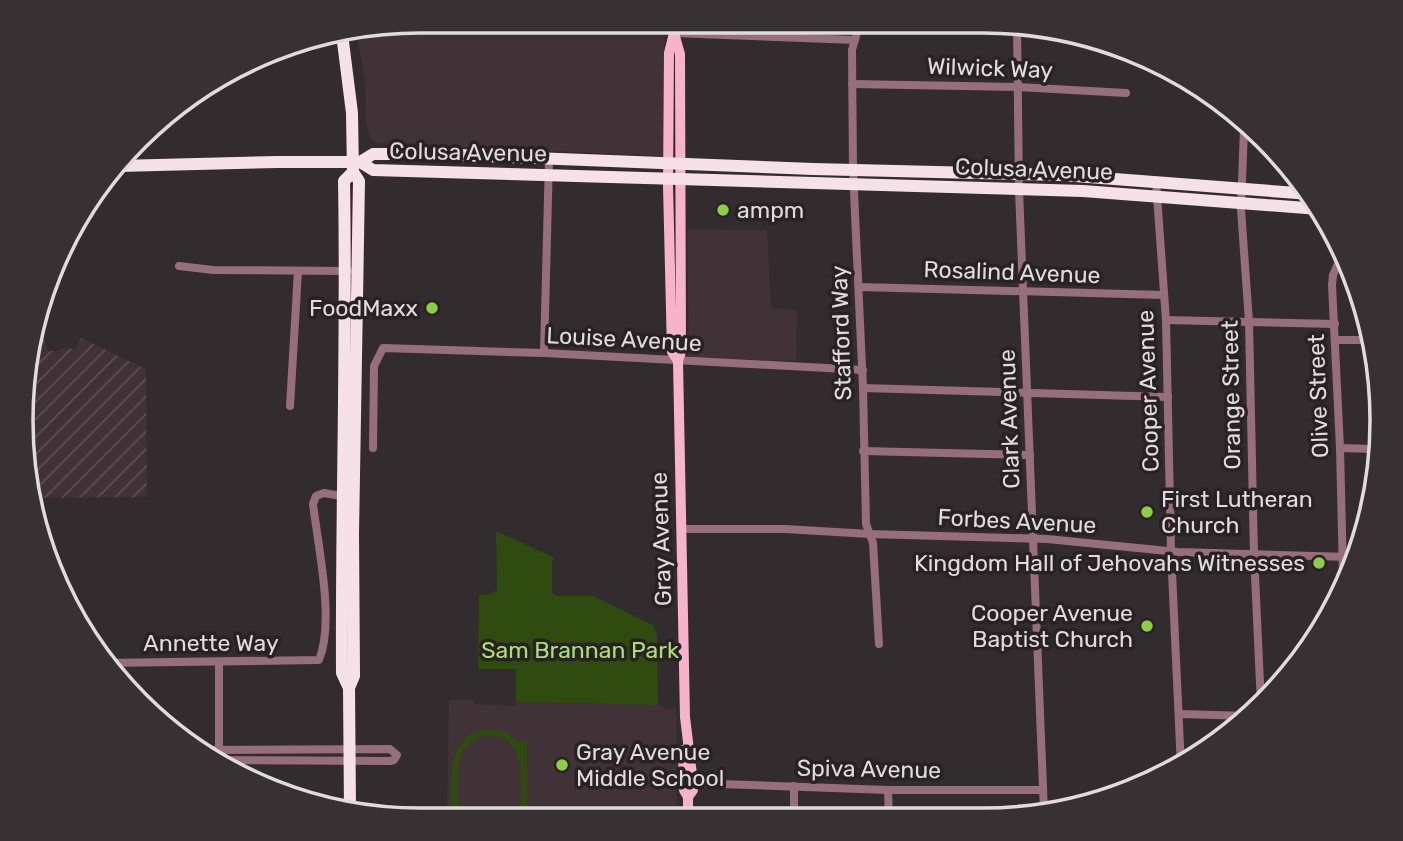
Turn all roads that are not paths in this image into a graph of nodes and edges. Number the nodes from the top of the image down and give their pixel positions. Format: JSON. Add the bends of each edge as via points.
{"nodes":[{"id":1,"x":675,"y":33,"type":"edge"},
{"id":2,"x":758,"y":33,"type":"edge"},
{"id":3,"x":857,"y":33,"type":"edge"},
{"id":4,"x":1017,"y":35,"type":"edge"},
{"id":5,"x":855,"y":40,"type":"junction"},
{"id":6,"x":343,"y":41,"type":"edge"},
{"id":7,"x":852,"y":84,"type":"junction"},
{"id":8,"x":1017,"y":87,"type":"junction"},
{"id":9,"x":1126,"y":93,"type":"dead end"},
{"id":10,"x":1244,"y":135,"type":"edge"},
{"id":11,"x":549,"y":159,"type":"junction"},
{"id":12,"x":674,"y":162,"type":"junction"},
{"id":13,"x":128,"y":166,"type":"edge"},
{"id":14,"x":355,"y":166,"type":"junction"},
{"id":15,"x":853,"y":170,"type":"junction"},
{"id":16,"x":1019,"y":174,"type":"junction"},
{"id":17,"x":548,"y":175,"type":"junction"},
{"id":18,"x":674,"y":179,"type":"junction"},
{"id":19,"x":1156,"y":182,"type":"junction"},
{"id":20,"x":853,"y":184,"type":"junction"},
{"id":21,"x":1241,"y":188,"type":"junction"},
{"id":22,"x":1019,"y":190,"type":"junction"},
{"id":23,"x":1295,"y":193,"type":"edge"},
{"id":24,"x":1157,"y":195,"type":"junction"},
{"id":25,"x":1241,"y":202,"type":"junction"},
{"id":26,"x":1306,"y":208,"type":"edge"},
{"id":27,"x":1337,"y":265,"type":"edge"},
{"id":28,"x":179,"y":266,"type":"dead end"},
{"id":29,"x":298,"y":271,"type":"junction"},
{"id":30,"x":352,"y":271,"type":"junction"},
{"id":31,"x":859,"y":287,"type":"junction"},
{"id":32,"x":1023,"y":291,"type":"junction"},
{"id":33,"x":1164,"y":295,"type":"junction"},
{"id":34,"x":1166,"y":320,"type":"junction"},
{"id":35,"x":1249,"y":322,"type":"junction"},
{"id":36,"x":1335,"y":324,"type":"junction"},
{"id":37,"x":1336,"y":340,"type":"junction"},
{"id":38,"x":1361,"y":341,"type":"edge"},
{"id":39,"x":544,"y":353,"type":"junction"},
{"id":40,"x":678,"y":361,"type":"junction"},
{"id":41,"x":863,"y":370,"type":"junction"},
{"id":42,"x":863,"y":387,"type":"junction"},
{"id":43,"x":1028,"y":393,"type":"junction"},
{"id":44,"x":1168,"y":397,"type":"junction"},
{"id":45,"x":290,"y":406,"type":"dead end"},
{"id":46,"x":373,"y":448,"type":"dead end"},
{"id":47,"x":1340,"y":448,"type":"junction"},
{"id":48,"x":1369,"y":449,"type":"edge"},
{"id":49,"x":863,"y":451,"type":"junction"},
{"id":50,"x":1030,"y":455,"type":"junction"},
{"id":51,"x":341,"y":496,"type":"junction"},
{"id":52,"x":682,"y":529,"type":"junction"},
{"id":53,"x":870,"y":534,"type":"junction"},
{"id":54,"x":1033,"y":538,"type":"junction"},
{"id":55,"x":1171,"y":551,"type":"junction"},
{"id":56,"x":1346,"y":554,"type":"edge"},
{"id":57,"x":1254,"y":555,"type":"junction"},
{"id":58,"x":1345,"y":557,"type":"edge"},
{"id":59,"x":879,"y":644,"type":"dead end"},
{"id":60,"x":219,"y":662,"type":"junction"},
{"id":61,"x":118,"y":663,"type":"edge"},
{"id":62,"x":349,"y":688,"type":"junction"},
{"id":63,"x":1260,"y":690,"type":"edge"},
{"id":64,"x":1180,"y":714,"type":"junction"},
{"id":65,"x":685,"y":716,"type":"junction"},
{"id":66,"x":1234,"y":716,"type":"edge"},
{"id":67,"x":219,"y":750,"type":"joint"},
{"id":68,"x":1183,"y":752,"type":"edge"},
{"id":69,"x":349,"y":755,"type":"junction"},
{"id":70,"x":235,"y":760,"type":"edge"},
{"id":71,"x":693,"y":783,"type":"junction"},
{"id":72,"x":794,"y":786,"type":"junction"},
{"id":73,"x":888,"y":790,"type":"junction"},
{"id":74,"x":1043,"y":790,"type":"junction"},
{"id":75,"x":688,"y":797,"type":"junction"},
{"id":76,"x":350,"y":801,"type":"edge"},
{"id":77,"x":1045,"y":802,"type":"edge"},
{"id":78,"x":688,"y":808,"type":"edge"},
{"id":79,"x":794,"y":808,"type":"edge"},
{"id":80,"x":889,"y":808,"type":"edge"}],
"edges":[{"from":1,"to":12,"type":"main road","name":"Gray Avenue","via":[[680,54]]},
{"from":2,"to":5,"type":"street"},
{"from":3,"to":5,"type":"street","name":"Stafford Way"},
{"from":4,"to":8,"type":"street","name":"Clark Avenue"},
{"from":5,"to":7,"type":"street","name":"Stafford Way"},
{"from":6,"to":14,"type":"highway"},
{"from":7,"to":8,"type":"street","name":"Wilwick Way"},
{"from":7,"to":15,"type":"street","name":"Stafford Way"},
{"from":8,"to":9,"type":"street","name":"Wilwick Way"},
{"from":8,"to":16,"type":"street","name":"Clark Avenue"},
{"from":10,"to":21,"type":"street","name":"Orange Street"},
{"from":11,"to":12,"type":"highway","name":"Colusa Avenue"},
{"from":11,"to":14,"type":"highway","name":"Colusa Avenue","via":[[373,154]]},
{"from":11,"to":17,"type":"street"},
{"from":12,"to":15,"type":"highway","name":"Colusa Avenue"},
{"from":12,"to":18,"type":"main road","name":"Gray Avenue"},
{"from":13,"to":14,"type":"highway","via":[[277,162]]},
{"from":14,"to":17,"type":"highway","name":"Colusa Avenue"},
{"from":14,"to":30,"type":"highway","via":[[344,181]]},
{"from":15,"to":16,"type":"highway","name":"Colusa Avenue"},
{"from":15,"to":20,"type":"street","name":"Stafford Way"},
{"from":16,"to":19,"type":"highway","name":"Colusa Avenue"},
{"from":16,"to":22,"type":"street","name":"Clark Avenue"},
{"from":17,"to":18,"type":"highway","name":"Colusa Avenue"},
{"from":17,"to":39,"type":"street"},
{"from":18,"to":20,"type":"highway","name":"Colusa Avenue"},
{"from":18,"to":40,"type":"main road","name":"Gray Avenue","via":[[672,352]]},
{"from":19,"to":21,"type":"highway","name":"Colusa Avenue"},
{"from":19,"to":24,"type":"street","name":"Cooper Avenue"},
{"from":20,"to":22,"type":"highway","name":"Colusa Avenue"},
{"from":20,"to":31,"type":"street","name":"Stafford Way"},
{"from":21,"to":23,"type":"highway","name":"Colusa Avenue"},
{"from":21,"to":25,"type":"street","name":"Orange Street"},
{"from":22,"to":24,"type":"highway","name":"Colusa Avenue"},
{"from":22,"to":32,"type":"street","name":"Clark Avenue"},
{"from":24,"to":25,"type":"highway","name":"Colusa Avenue"},
{"from":24,"to":33,"type":"street","name":"Cooper Avenue"},
{"from":25,"to":26,"type":"highway","name":"Colusa Avenue"},
{"from":25,"to":35,"type":"street","name":"Orange Street"},
{"from":27,"to":36,"type":"street","name":"Olive Street","via":[[1332,285]]},
{"from":28,"to":29,"type":"street"},
{"from":29,"to":30,"type":"street"},
{"from":29,"to":45,"type":"street"},
{"from":30,"to":51,"type":"highway"},
{"from":30,"to":62,"type":"highway","via":[[355,676]]},
{"from":31,"to":32,"type":"street","name":"Rosalind Avenue"},
{"from":31,"to":41,"type":"street","name":"Stafford Way"},
{"from":32,"to":33,"type":"street","name":"Rosalind Avenue"},
{"from":32,"to":43,"type":"street","name":"Clark Avenue"},
{"from":33,"to":34,"type":"street","name":"Cooper Avenue"},
{"from":34,"to":35,"type":"street"},
{"from":34,"to":44,"type":"street","name":"Cooper Avenue"},
{"from":35,"to":36,"type":"street"},
{"from":35,"to":57,"type":"street","name":"Orange Street"},
{"from":36,"to":37,"type":"street","name":"Olive Street"},
{"from":37,"to":38,"type":"street"},
{"from":37,"to":47,"type":"street","name":"Olive Street"},
{"from":39,"to":40,"type":"street","name":"Louise Avenue"},
{"from":39,"to":46,"type":"street","name":"Louise Avenue","via":[[383,348],[374,366]]},
{"from":40,"to":41,"type":"street","name":"Louise Avenue"},
{"from":40,"to":52,"type":"main road","name":"Gray Avenue"},
{"from":41,"to":42,"type":"street","name":"Stafford Way"},
{"from":42,"to":43,"type":"street"},
{"from":42,"to":49,"type":"street","name":"Stafford Way"},
{"from":43,"to":44,"type":"street"},
{"from":43,"to":50,"type":"street","name":"Clark Avenue"},
{"from":44,"to":55,"type":"street","name":"Cooper Avenue"},
{"from":47,"to":48,"type":"street"},
{"from":47,"to":56,"type":"street","name":"Olive Street"},
{"from":49,"to":50,"type":"street"},
{"from":49,"to":53,"type":"street","name":"Stafford Way"},
{"from":50,"to":54,"type":"street","name":"Clark Avenue"},
{"from":51,"to":60,"type":"street","name":"Annette Way","via":[[324,493],[316,496],[313,504],[324,571],[325,647],[319,660]]},
{"from":51,"to":62,"type":"highway","via":[[342,673]]},
{"from":52,"to":53,"type":"street","name":"Forbes Avenue"},
{"from":52,"to":65,"type":"main road","name":"Gray Avenue"},
{"from":53,"to":54,"type":"street","name":"Forbes Avenue"},
{"from":53,"to":59,"type":"street","name":"Stafford Way"},
{"from":54,"to":55,"type":"street","name":"Forbes Avenue"},
{"from":54,"to":74,"type":"street","name":"Clark Avenue"},
{"from":55,"to":57,"type":"street","name":"Forbes Avenue"},
{"from":55,"to":64,"type":"street","name":"Cooper Avenue"},
{"from":57,"to":58,"type":"street","name":"Forbes Avenue"},
{"from":57,"to":63,"type":"street","name":"Orange Street"},
{"from":60,"to":61,"type":"street","name":"Annette Way"},
{"from":60,"to":67,"type":"street"},
{"from":62,"to":69,"type":"highway"},
{"from":64,"to":66,"type":"street"},
{"from":64,"to":68,"type":"street","name":"Cooper Avenue"},
{"from":65,"to":71,"type":"main road","name":"Gray Avenue"},
{"from":65,"to":75,"type":"main road","name":"Gray Avenue","via":[[684,790]]},
{"from":67,"to":69,"type":"street"},
{"from":69,"to":69,"type":"street","via":[[394,760],[397,755],[390,748]]},
{"from":69,"to":70,"type":"street"},
{"from":69,"to":76,"type":"highway"},
{"from":71,"to":72,"type":"street","name":"Spiva Avenue"},
{"from":71,"to":75,"type":"main road","name":"Gray Avenue"},
{"from":72,"to":73,"type":"street","name":"Spiva Avenue"},
{"from":72,"to":79,"type":"street"},
{"from":73,"to":74,"type":"street","name":"Spiva Avenue"},
{"from":73,"to":80,"type":"street"},
{"from":74,"to":77,"type":"street","name":"Clark Avenue"},
{"from":75,"to":78,"type":"main road","name":"Gray Avenue"}]}
